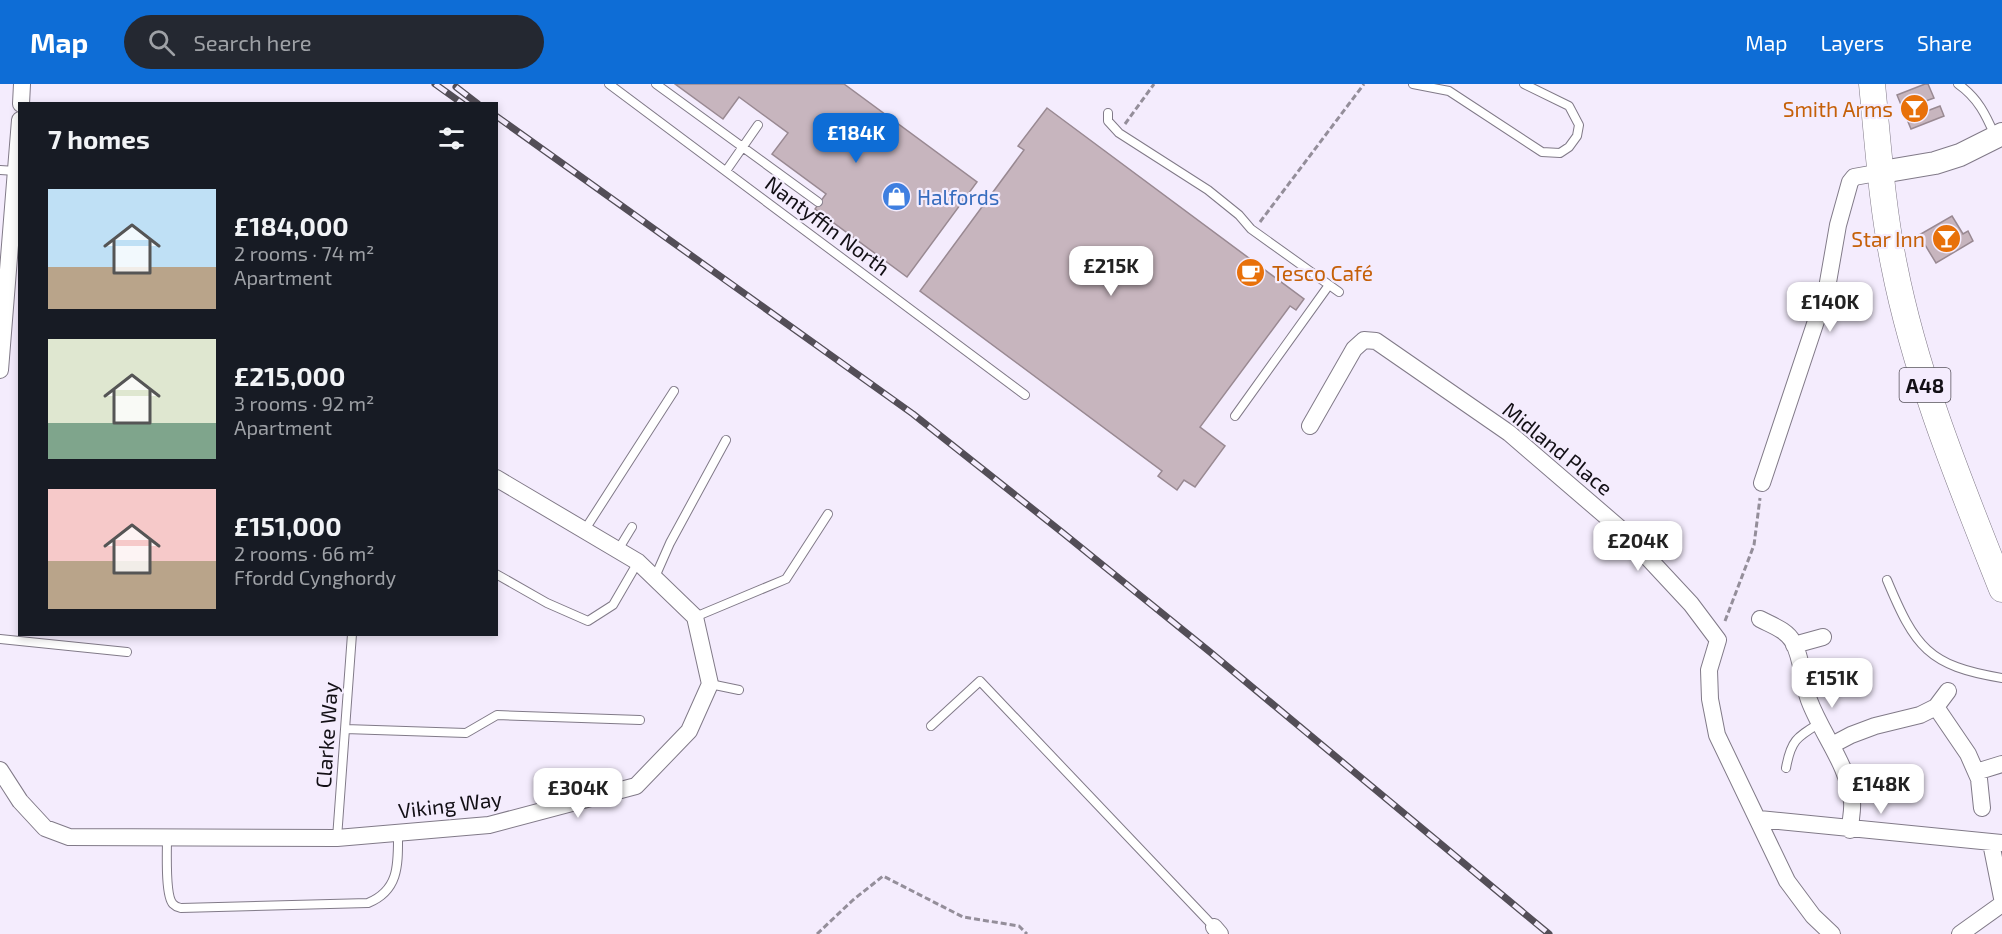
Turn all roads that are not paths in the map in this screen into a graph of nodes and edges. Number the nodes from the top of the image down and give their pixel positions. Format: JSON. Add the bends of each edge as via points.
{"nodes":[{"id":1,"x":22,"y":84,"type":"edge"},
{"id":2,"x":609,"y":84,"type":"edge"},
{"id":3,"x":656,"y":84,"type":"edge"},
{"id":4,"x":1413,"y":84,"type":"edge"},
{"id":5,"x":1524,"y":84,"type":"edge"},
{"id":6,"x":1872,"y":84,"type":"edge"},
{"id":7,"x":1958,"y":84,"type":"edge"},
{"id":8,"x":21,"y":102,"type":"edge"},
{"id":9,"x":1108,"y":112,"type":"dead end"},
{"id":10,"x":758,"y":125,"type":"dead end"},
{"id":11,"x":18,"y":128,"type":"edge"},
{"id":12,"x":1999,"y":136,"type":"edge"},
{"id":13,"x":743,"y":147,"type":"junction"},
{"id":14,"x":8,"y":171,"type":"edge"},
{"id":15,"x":726,"y":171,"type":"junction"},
{"id":16,"x":1882,"y":172,"type":"junction"},
{"id":17,"x":818,"y":202,"type":"dead end"},
{"id":18,"x":1329,"y":285,"type":"junction"},
{"id":19,"x":13,"y":286,"type":"edge"},
{"id":20,"x":1339,"y":292,"type":"dead end"},
{"id":21,"x":0,"y":370,"type":"edge"},
{"id":22,"x":674,"y":391,"type":"dead end"},
{"id":23,"x":1025,"y":395,"type":"dead end"},
{"id":24,"x":1235,"y":416,"type":"dead end"},
{"id":25,"x":1310,"y":426,"type":"dead end"},
{"id":26,"x":726,"y":440,"type":"dead end"},
{"id":27,"x":498,"y":479,"type":"edge"},
{"id":28,"x":1762,"y":483,"type":"road end"},
{"id":29,"x":828,"y":514,"type":"dead end"},
{"id":30,"x":632,"y":527,"type":"dead end"},
{"id":31,"x":584,"y":531,"type":"junction"},
{"id":32,"x":618,"y":550,"type":"junction"},
{"id":33,"x":638,"y":562,"type":"junction"},
{"id":34,"x":498,"y":575,"type":"edge"},
{"id":35,"x":655,"y":577,"type":"junction"},
{"id":36,"x":1887,"y":580,"type":"dead end"},
{"id":37,"x":2002,"y":589,"type":"edge"},
{"id":38,"x":695,"y":617,"type":"junction"},
{"id":39,"x":1760,"y":619,"type":"dead end"},
{"id":40,"x":352,"y":636,"type":"edge"},
{"id":41,"x":1823,"y":637,"type":"dead end"},
{"id":42,"x":0,"y":639,"type":"edge"},
{"id":43,"x":1794,"y":645,"type":"junction"},
{"id":44,"x":127,"y":652,"type":"dead end"},
{"id":45,"x":2002,"y":678,"type":"edge"},
{"id":46,"x":710,"y":684,"type":"junction"},
{"id":47,"x":739,"y":690,"type":"dead end"},
{"id":48,"x":1948,"y":691,"type":"dead end"},
{"id":49,"x":1936,"y":707,"type":"junction"},
{"id":50,"x":640,"y":720,"type":"dead end"},
{"id":51,"x":1820,"y":723,"type":"junction"},
{"id":52,"x":931,"y":726,"type":"dead end"},
{"id":53,"x":345,"y":729,"type":"junction"},
{"id":54,"x":1832,"y":745,"type":"junction"},
{"id":55,"x":2002,"y":764,"type":"edge"},
{"id":56,"x":1786,"y":768,"type":"dead end"},
{"id":57,"x":0,"y":770,"type":"edge"},
{"id":58,"x":1976,"y":772,"type":"junction"},
{"id":59,"x":1982,"y":808,"type":"dead end"},
{"id":60,"x":1759,"y":819,"type":"junction"},
{"id":61,"x":1850,"y":830,"type":"junction"},
{"id":62,"x":398,"y":833,"type":"junction"},
{"id":63,"x":167,"y":838,"type":"junction"},
{"id":64,"x":337,"y":838,"type":"junction"},
{"id":65,"x":1996,"y":843,"type":"edge"},
{"id":66,"x":2002,"y":898,"type":"edge"},
{"id":67,"x":2002,"y":904,"type":"edge"},
{"id":68,"x":1217,"y":930,"type":"edge"},
{"id":69,"x":1832,"y":934,"type":"edge"},
{"id":70,"x":1960,"y":934,"type":"edge"}],
"edges":[{"from":1,"to":8,"type":"street"},
{"from":2,"to":15,"type":"lane","name":"Nantyffin North"},
{"from":3,"to":13,"type":"lane"},
{"from":4,"to":5,"type":"lane","via":[[1449,91],[1542,152],[1560,153],[1577,136],[1579,125],[1569,106]]},
{"from":6,"to":16,"type":"main road","number":"A48"},
{"from":7,"to":12,"type":"lane","via":[[1983,109]]},
{"from":9,"to":18,"type":"lane","via":[[1108,121],[1119,133],[1208,190],[1251,229]]},
{"from":10,"to":13,"type":"lane"},
{"from":11,"to":14,"type":"street"},
{"from":12,"to":16,"type":"street","via":[[1935,163]]},
{"from":13,"to":15,"type":"lane"},
{"from":13,"to":17,"type":"lane"},
{"from":14,"to":19,"type":"street"},
{"from":15,"to":23,"type":"lane","name":"Nantyffin North"},
{"from":16,"to":28,"type":"street","via":[[1854,177],[1850,182],[1827,288]]},
{"from":16,"to":37,"type":"main road","number":"A48","via":[[1885,215],[1909,331],[1933,410]]},
{"from":18,"to":20,"type":"lane"},
{"from":18,"to":24,"type":"lane"},
{"from":19,"to":21,"type":"street"},
{"from":22,"to":31,"type":"lane"},
{"from":25,"to":60,"type":"street","name":"Midland Place","via":[[1354,349],[1364,339],[1376,341],[1509,433],[1623,531],[1691,604],[1718,640],[1709,670],[1718,735]]},
{"from":26,"to":35,"type":"lane"},
{"from":27,"to":31,"type":"street"},
{"from":29,"to":38,"type":"lane","via":[[786,579]]},
{"from":30,"to":32,"type":"lane"},
{"from":31,"to":32,"type":"street"},
{"from":32,"to":33,"type":"street"},
{"from":33,"to":34,"type":"lane","via":[[613,605],[588,621]]},
{"from":33,"to":35,"type":"street"},
{"from":35,"to":38,"type":"street"},
{"from":36,"to":45,"type":"lane","via":[[1904,620],[1936,658],[1971,673]]},
{"from":38,"to":46,"type":"street"},
{"from":39,"to":43,"type":"street","via":[[1782,630]]},
{"from":40,"to":53,"type":"lane","name":"Clarke Way"},
{"from":41,"to":43,"type":"street"},
{"from":42,"to":44,"type":"lane"},
{"from":43,"to":51,"type":"street","via":[[1809,701]]},
{"from":46,"to":47,"type":"lane"},
{"from":46,"to":62,"type":"street","name":"Viking Way","via":[[689,731],[636,786],[489,825]]},
{"from":48,"to":49,"type":"street"},
{"from":49,"to":54,"type":"street"},
{"from":49,"to":58,"type":"street"},
{"from":50,"to":53,"type":"lane","via":[[498,715],[466,733]]},
{"from":51,"to":54,"type":"street"},
{"from":51,"to":56,"type":"lane","via":[[1798,736]]},
{"from":52,"to":68,"type":"lane","via":[[980,681]]},
{"from":53,"to":64,"type":"lane","name":"Clarke Way"},
{"from":54,"to":61,"type":"street","via":[[1852,803]]},
{"from":55,"to":58,"type":"street"},
{"from":57,"to":63,"type":"street","name":"Viking Way","via":[[20,801],[45,828],[69,837]]},
{"from":58,"to":59,"type":"street"},
{"from":60,"to":61,"type":"street"},
{"from":60,"to":69,"type":"street","via":[[1787,881]]},
{"from":61,"to":65,"type":"street"},
{"from":62,"to":63,"type":"lane","via":[[398,864],[393,883],[381,898],[369,903],[181,908],[173,905],[167,881]]},
{"from":62,"to":64,"type":"street","name":"Viking Way"},
{"from":63,"to":64,"type":"street","name":"Viking Way"},
{"from":65,"to":66,"type":"street"},
{"from":67,"to":70,"type":"street"}]}
